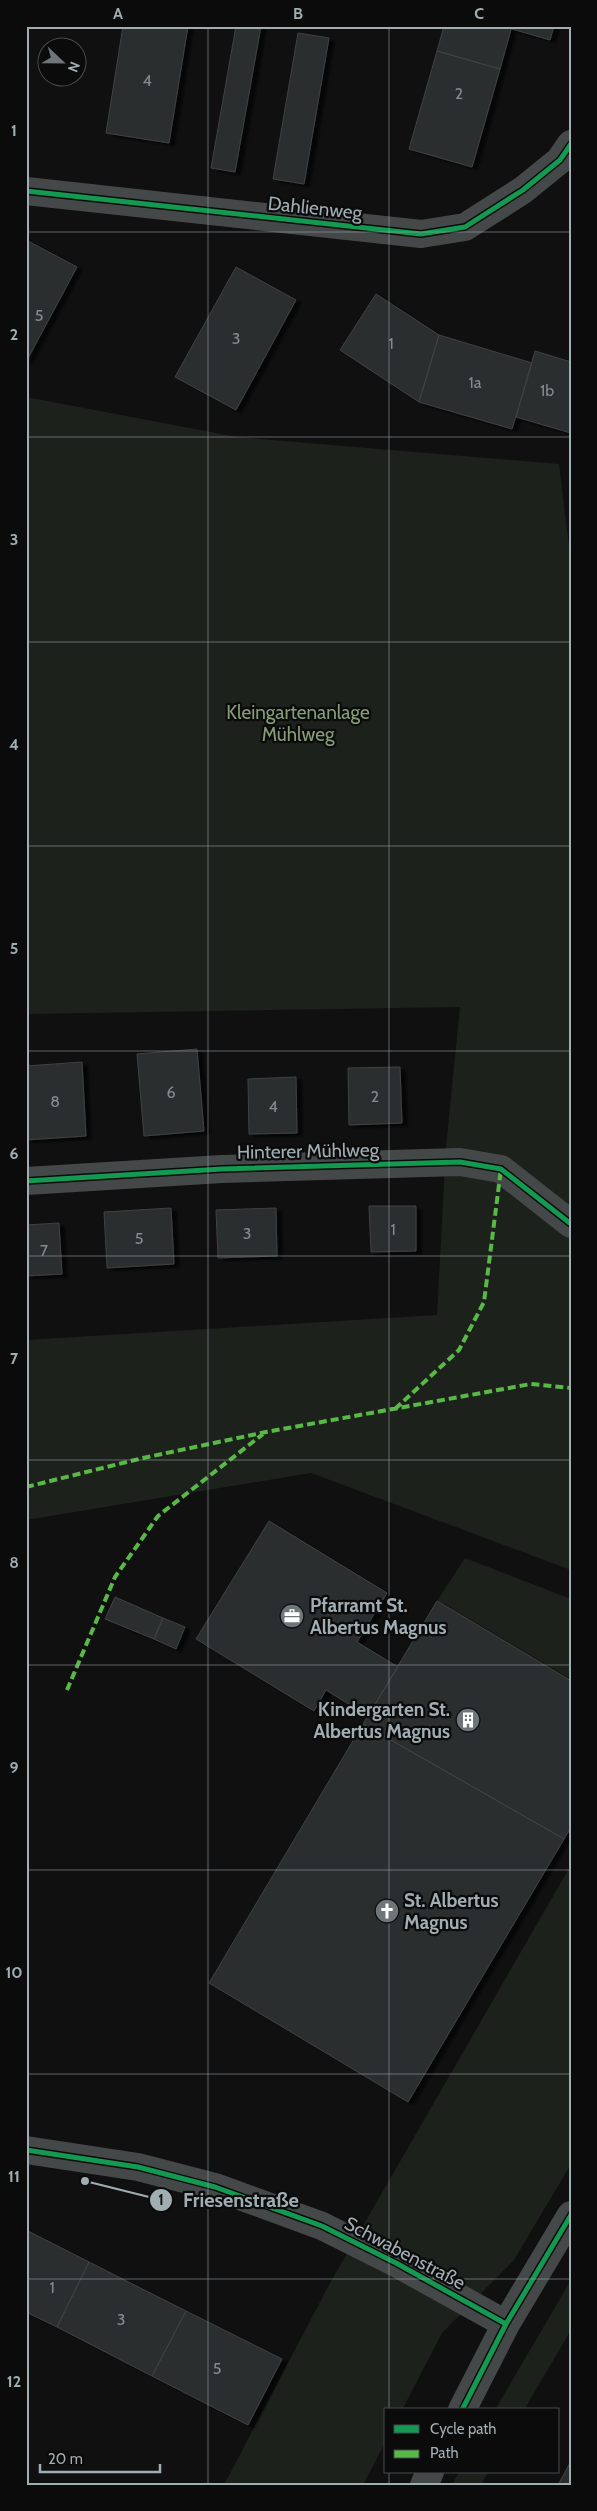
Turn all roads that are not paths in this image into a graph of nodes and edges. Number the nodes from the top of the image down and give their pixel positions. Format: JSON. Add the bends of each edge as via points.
{"nodes":[{"id":1,"x":571,"y":144,"type":"edge"},
{"id":2,"x":26,"y":191,"type":"edge"},
{"id":3,"x":26,"y":1181,"type":"edge"},
{"id":4,"x":571,"y":1224,"type":"edge"},
{"id":5,"x":26,"y":2150,"type":"edge"},
{"id":6,"x":571,"y":2214,"type":"edge"},
{"id":7,"x":506,"y":2324,"type":"junction"},
{"id":8,"x":463,"y":2408,"type":"edge"}],
"edges":[{"from":1,"to":2,"type":"street","name":"Dahlienweg","via":[[560,160],[523,190],[465,227],[421,234]]},
{"from":3,"to":4,"type":"street","name":"Hinterer Mühlweg","via":[[222,1169],[460,1162],[501,1169]]},
{"from":5,"to":7,"type":"street","name":"Schwabenstraße","via":[[138,2167],[215,2188],[322,2226]]},
{"from":6,"to":7,"type":"street"},
{"from":7,"to":8,"type":"street"}]}
